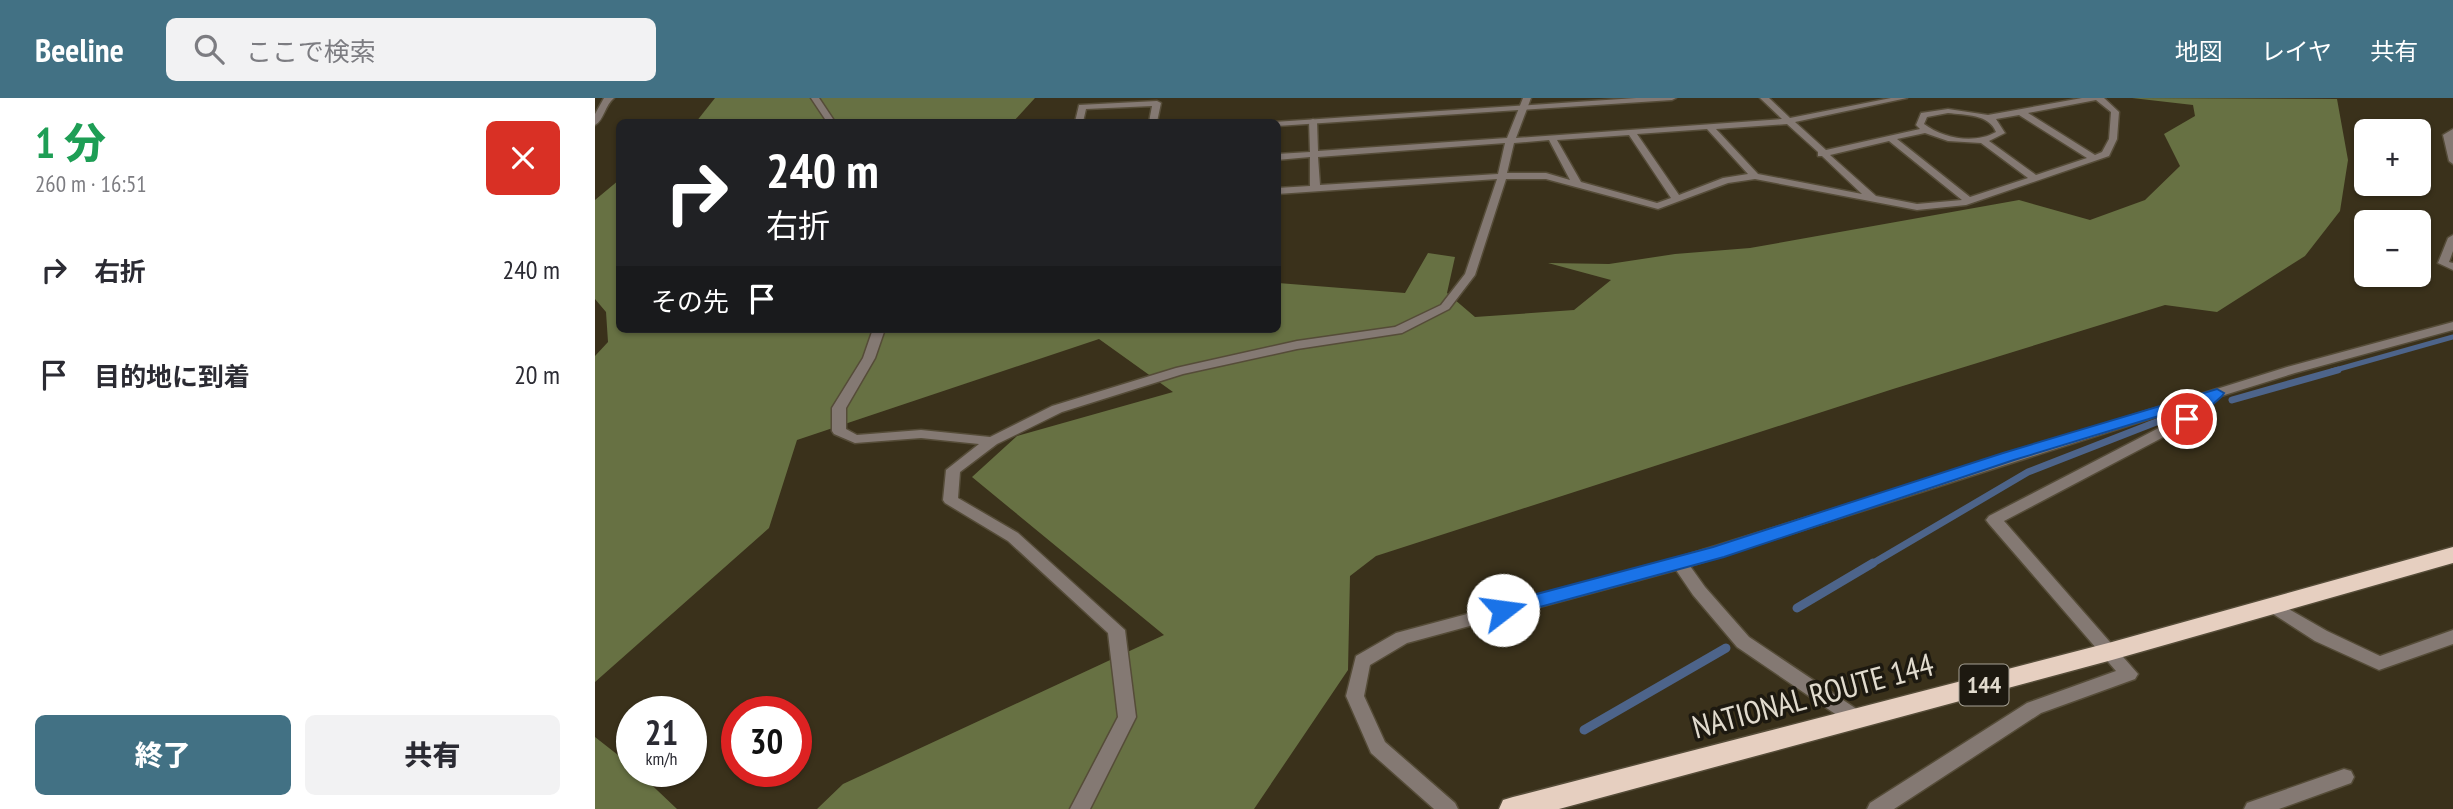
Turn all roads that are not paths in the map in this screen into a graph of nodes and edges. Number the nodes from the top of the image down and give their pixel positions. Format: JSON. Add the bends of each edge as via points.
{"nodes":[{"id":1,"x":610,"y":98,"type":"edge"},
{"id":2,"x":815,"y":98,"type":"edge"},
{"id":3,"x":1672,"y":98,"type":"edge"},
{"id":4,"x":1763,"y":98,"type":"edge"},
{"id":5,"x":1903,"y":98,"type":"edge"},
{"id":6,"x":2097,"y":98,"type":"edge"},
{"id":7,"x":1606,"y":100,"type":"edge"},
{"id":8,"x":1526,"y":103,"type":"edge"},
{"id":9,"x":2021,"y":112,"type":"junction"},
{"id":10,"x":1988,"y":118,"type":"junction"},
{"id":11,"x":829,"y":119,"type":"edge"},
{"id":12,"x":1080,"y":119,"type":"edge"},
{"id":13,"x":1154,"y":119,"type":"edge"},
{"id":14,"x":1313,"y":121,"type":"junction"},
{"id":15,"x":1788,"y":121,"type":"junction"},
{"id":16,"x":595,"y":124,"type":"edge"},
{"id":17,"x":1281,"y":124,"type":"edge"},
{"id":18,"x":1710,"y":127,"type":"junction"},
{"id":19,"x":1926,"y":130,"type":"junction"},
{"id":20,"x":1631,"y":132,"type":"junction"},
{"id":21,"x":2453,"y":132,"type":"edge"},
{"id":22,"x":1552,"y":138,"type":"junction"},
{"id":23,"x":1891,"y":138,"type":"junction"},
{"id":24,"x":1982,"y":140,"type":"junction"},
{"id":25,"x":1510,"y":141,"type":"junction"},
{"id":26,"x":1821,"y":154,"type":"junction"},
{"id":27,"x":1314,"y":155,"type":"junction"},
{"id":28,"x":1281,"y":157,"type":"edge"},
{"id":29,"x":2094,"y":158,"type":"junction"},
{"id":30,"x":2453,"y":161,"type":"edge"},
{"id":31,"x":1755,"y":176,"type":"junction"},
{"id":32,"x":1502,"y":177,"type":"junction"},
{"id":33,"x":2035,"y":179,"type":"junction"},
{"id":34,"x":1577,"y":184,"type":"junction"},
{"id":35,"x":1315,"y":188,"type":"junction"},
{"id":36,"x":1281,"y":191,"type":"edge"},
{"id":37,"x":1677,"y":199,"type":"junction"},
{"id":38,"x":1874,"y":200,"type":"junction"},
{"id":39,"x":1969,"y":201,"type":"junction"},
{"id":40,"x":2453,"y":238,"type":"edge"},
{"id":41,"x":2453,"y":267,"type":"edge"},
{"id":42,"x":2453,"y":326,"type":"edge"},
{"id":43,"x":878,"y":333,"type":"edge"},
{"id":44,"x":2217,"y":393,"type":"junction"},
{"id":45,"x":992,"y":441,"type":"junction"},
{"id":46,"x":2453,"y":555,"type":"edge"},
{"id":47,"x":1680,"y":563,"type":"junction"},
{"id":48,"x":2273,"y":606,"type":"junction"},
{"id":49,"x":2453,"y":637,"type":"edge"},
{"id":50,"x":2112,"y":651,"type":"junction"},
{"id":51,"x":1857,"y":719,"type":"junction"},
{"id":52,"x":2344,"y":777,"type":"dead end"},
{"id":53,"x":1080,"y":809,"type":"edge"},
{"id":54,"x":1448,"y":809,"type":"edge"},
{"id":55,"x":1513,"y":809,"type":"edge"},
{"id":56,"x":1877,"y":809,"type":"edge"},
{"id":57,"x":2254,"y":809,"type":"edge"}],
"edges":[{"from":1,"to":16,"type":"street"},
{"from":2,"to":11,"type":"street"},
{"from":3,"to":7,"type":"street"},
{"from":4,"to":15,"type":"street"},
{"from":5,"to":15,"type":"street"},
{"from":6,"to":9,"type":"street"},
{"from":6,"to":29,"type":"street","via":[[2115,113],[2115,127],[2106,154]]},
{"from":7,"to":8,"type":"street"},
{"from":8,"to":14,"type":"street"},
{"from":8,"to":25,"type":"street"},
{"from":9,"to":10,"type":"street"},
{"from":9,"to":29,"type":"street"},
{"from":10,"to":19,"type":"street","via":[[1962,112],[1934,113],[1920,119]]},
{"from":10,"to":24,"type":"street","via":[[2001,133]]},
{"from":12,"to":13,"type":"street","via":[[1082,107],[1157,103]]},
{"from":14,"to":17,"type":"street"},
{"from":14,"to":27,"type":"street"},
{"from":15,"to":18,"type":"street"},
{"from":15,"to":26,"type":"street"},
{"from":18,"to":20,"type":"street"},
{"from":18,"to":31,"type":"street"},
{"from":19,"to":23,"type":"street"},
{"from":19,"to":24,"type":"street"},
{"from":20,"to":22,"type":"street"},
{"from":20,"to":37,"type":"street"},
{"from":21,"to":30,"type":"street","via":[[2447,135]]},
{"from":22,"to":25,"type":"street"},
{"from":22,"to":34,"type":"street"},
{"from":23,"to":26,"type":"street"},
{"from":23,"to":39,"type":"street"},
{"from":24,"to":33,"type":"street"},
{"from":25,"to":27,"type":"street"},
{"from":25,"to":32,"type":"street"},
{"from":26,"to":38,"type":"street"},
{"from":27,"to":28,"type":"street"},
{"from":27,"to":35,"type":"street"},
{"from":29,"to":33,"type":"street"},
{"from":31,"to":37,"type":"street","via":[[1726,180]]},
{"from":31,"to":38,"type":"street"},
{"from":32,"to":34,"type":"street","via":[[1546,176]]},
{"from":32,"to":35,"type":"street"},
{"from":32,"to":45,"type":"street","via":[[1471,275],[1445,307],[1398,330],[1297,345],[1180,371],[1057,409]]},
{"from":33,"to":39,"type":"street"},
{"from":34,"to":37,"type":"street","via":[[1658,206]]},
{"from":35,"to":36,"type":"street"},
{"from":38,"to":39,"type":"street","via":[[1917,207]]},
{"from":40,"to":41,"type":"street","via":[[2443,263]]},
{"from":42,"to":44,"type":"street"},
{"from":43,"to":45,"type":"street","via":[[869,358],[839,408],[839,431],[855,439],[921,434]]},
{"from":44,"to":47,"type":"street"},
{"from":44,"to":50,"type":"street","via":[[2187,419],[1994,520]]},
{"from":45,"to":53,"type":"street","via":[[953,470],[950,500],[1013,537],[1116,630],[1127,717]]},
{"from":46,"to":48,"type":"highway","name":"NATIONAL ROUTE 144","number":"144"},
{"from":47,"to":51,"type":"street","via":[[1743,642]]},
{"from":47,"to":54,"type":"street","via":[[1402,638],[1362,661],[1355,696],[1378,747]]},
{"from":48,"to":49,"type":"street","via":[[2378,663]]},
{"from":48,"to":50,"type":"highway","name":"NATIONAL ROUTE 144","number":"144"},
{"from":50,"to":51,"type":"highway","name":"NATIONAL ROUTE 144","number":"144"},
{"from":50,"to":56,"type":"street","via":[[2129,674],[2034,708]]},
{"from":51,"to":55,"type":"highway","name":"NATIONAL ROUTE 144","number":"144"},
{"from":52,"to":57,"type":"street"}]}
